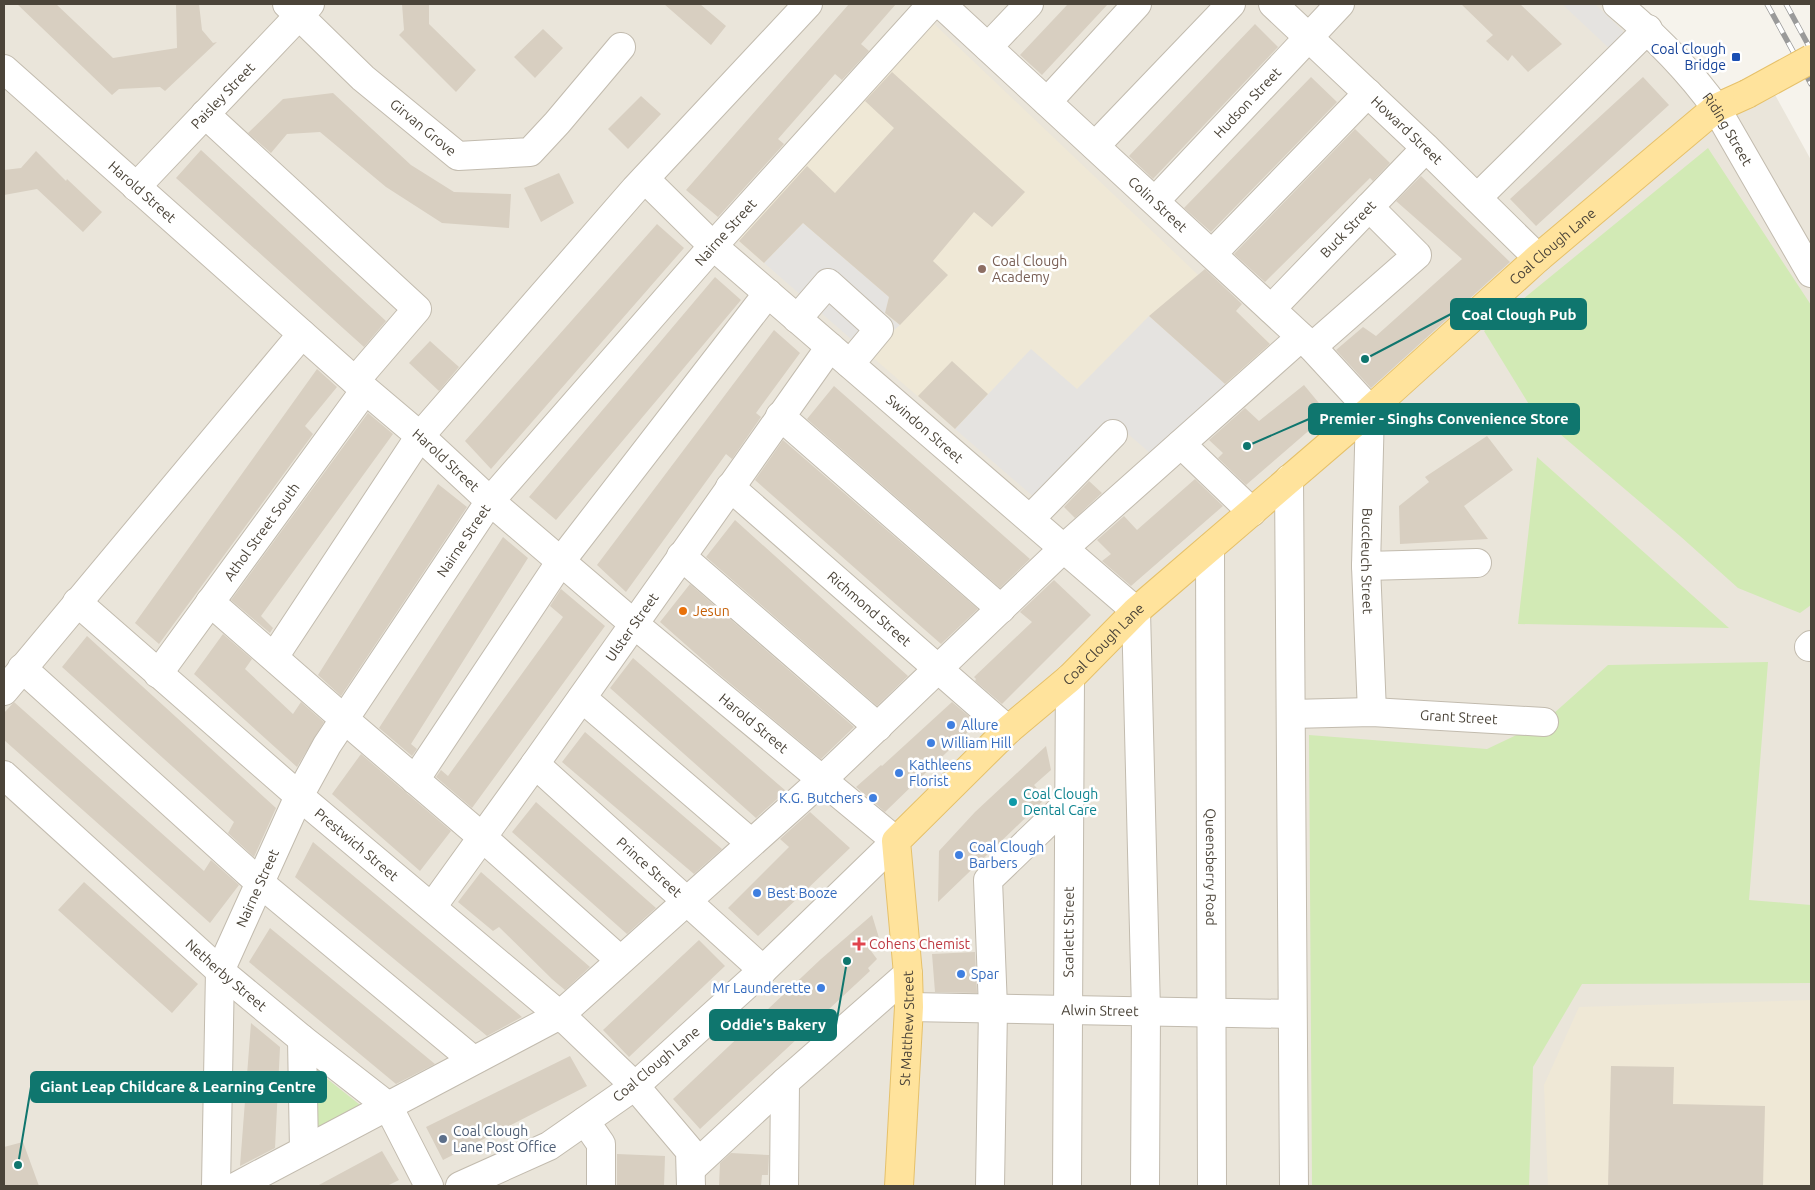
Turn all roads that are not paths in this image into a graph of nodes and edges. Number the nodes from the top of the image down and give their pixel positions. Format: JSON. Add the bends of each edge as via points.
{"nodes":[{"id":1,"x":808,"y":4,"type":"edge"},
{"id":2,"x":932,"y":4,"type":"edge"},
{"id":3,"x":941,"y":4,"type":"edge"},
{"id":4,"x":1029,"y":4,"type":"edge"},
{"id":5,"x":1137,"y":4,"type":"edge"},
{"id":6,"x":1231,"y":4,"type":"edge"},
{"id":7,"x":1274,"y":4,"type":"edge"},
{"id":8,"x":1340,"y":4,"type":"edge"},
{"id":9,"x":1617,"y":4,"type":"edge"},
{"id":10,"x":299,"y":7,"type":"edge"},
{"id":11,"x":1648,"y":29,"type":"junction"},
{"id":12,"x":1308,"y":37,"type":"junction"},
{"id":13,"x":621,"y":47,"type":"dead end"},
{"id":14,"x":988,"y":47,"type":"junction"},
{"id":15,"x":1811,"y":59,"type":"edge"},
{"id":16,"x":4,"y":69,"type":"edge"},
{"id":17,"x":1368,"y":93,"type":"junction"},
{"id":18,"x":1047,"y":102,"type":"junction"},
{"id":19,"x":1716,"y":108,"type":"junction"},
{"id":20,"x":205,"y":114,"type":"junction"},
{"id":21,"x":1095,"y":146,"type":"junction"},
{"id":22,"x":1426,"y":148,"type":"junction"},
{"id":23,"x":645,"y":179,"type":"junction"},
{"id":24,"x":136,"y":187,"type":"junction"},
{"id":25,"x":1477,"y":198,"type":"junction"},
{"id":26,"x":1155,"y":202,"type":"junction"},
{"id":27,"x":1369,"y":207,"type":"junction"},
{"id":28,"x":713,"y":246,"type":"junction"},
{"id":29,"x":1212,"y":254,"type":"junction"},
{"id":30,"x":1538,"y":258,"type":"junction"},
{"id":31,"x":1811,"y":273,"type":"edge"},
{"id":32,"x":768,"y":293,"type":"junction"},
{"id":33,"x":1271,"y":309,"type":"junction"},
{"id":34,"x":797,"y":318,"type":"junction"},
{"id":35,"x":302,"y":334,"type":"junction"},
{"id":36,"x":1307,"y":342,"type":"junction"},
{"id":37,"x":840,"y":355,"type":"junction"},
{"id":38,"x":360,"y":385,"type":"junction"},
{"id":39,"x":1370,"y":410,"type":"junction"},
{"id":40,"x":780,"y":416,"type":"junction"},
{"id":41,"x":1113,"y":434,"type":"dead end"},
{"id":42,"x":420,"y":436,"type":"junction"},
{"id":43,"x":1181,"y":444,"type":"junction"},
{"id":44,"x":1289,"y":479,"type":"junction"},
{"id":45,"x":730,"y":487,"type":"junction"},
{"id":46,"x":490,"y":500,"type":"junction"},
{"id":47,"x":1252,"y":512,"type":"junction"},
{"id":48,"x":1030,"y":519,"type":"junction"},
{"id":49,"x":1064,"y":548,"type":"junction"},
{"id":50,"x":1210,"y":548,"type":"junction"},
{"id":51,"x":681,"y":556,"type":"junction"},
{"id":52,"x":561,"y":561,"type":"junction"},
{"id":53,"x":1477,"y":564,"type":"dead end"},
{"id":54,"x":1366,"y":566,"type":"junction"},
{"id":55,"x":77,"y":602,"type":"junction"},
{"id":56,"x":210,"y":602,"type":"junction"},
{"id":57,"x":1001,"y":609,"type":"junction"},
{"id":58,"x":1136,"y":611,"type":"junction"},
{"id":59,"x":634,"y":624,"type":"junction"},
{"id":60,"x":274,"y":657,"type":"junction"},
{"id":61,"x":22,"y":668,"type":"junction"},
{"id":62,"x":938,"y":670,"type":"junction"},
{"id":63,"x":158,"y":674,"type":"junction"},
{"id":64,"x":1070,"y":678,"type":"junction"},
{"id":65,"x":4,"y":691,"type":"edge"},
{"id":66,"x":582,"y":698,"type":"junction"},
{"id":67,"x":1372,"y":712,"type":"junction"},
{"id":68,"x":1291,"y":714,"type":"junction"},
{"id":69,"x":344,"y":720,"type":"junction"},
{"id":70,"x":1544,"y":722,"type":"dead end"},
{"id":71,"x":878,"y":727,"type":"junction"},
{"id":72,"x":1008,"y":730,"type":"junction"},
{"id":73,"x":535,"y":764,"type":"junction"},
{"id":74,"x":4,"y":775,"type":"edge"},
{"id":75,"x":823,"y":779,"type":"junction"},
{"id":76,"x":415,"y":780,"type":"junction"},
{"id":77,"x":299,"y":796,"type":"junction"},
{"id":78,"x":1069,"y":802,"type":"junction"},
{"id":79,"x":482,"y":837,"type":"junction"},
{"id":80,"x":896,"y":841,"type":"junction"},
{"id":81,"x":751,"y":843,"type":"junction"},
{"id":82,"x":260,"y":883,"type":"junction"},
{"id":83,"x":686,"y":901,"type":"junction"},
{"id":84,"x":432,"y":907,"type":"junction"},
{"id":85,"x":620,"y":960,"type":"junction"},
{"id":86,"x":763,"y":970,"type":"junction"},
{"id":87,"x":220,"y":971,"type":"junction"},
{"id":88,"x":908,"y":974,"type":"junction"},
{"id":89,"x":909,"y":1006,"type":"junction"},
{"id":90,"x":992,"y":1008,"type":"junction"},
{"id":91,"x":1068,"y":1010,"type":"junction"},
{"id":92,"x":1146,"y":1011,"type":"junction"},
{"id":93,"x":1210,"y":1012,"type":"junction"},
{"id":94,"x":1292,"y":1014,"type":"junction"},
{"id":95,"x":560,"y":1015,"type":"junction"},
{"id":96,"x":302,"y":1040,"type":"junction"},
{"id":97,"x":473,"y":1060,"type":"junction"},
{"id":98,"x":785,"y":1082,"type":"junction"},
{"id":99,"x":635,"y":1086,"type":"junction"},
{"id":100,"x":388,"y":1106,"type":"junction"},
{"id":101,"x":584,"y":1122,"type":"junction"},
{"id":102,"x":304,"y":1150,"type":"junction"},
{"id":103,"x":691,"y":1178,"type":"edge"},
{"id":104,"x":216,"y":1186,"type":"edge"},
{"id":105,"x":237,"y":1186,"type":"edge"},
{"id":106,"x":429,"y":1186,"type":"edge"},
{"id":107,"x":460,"y":1186,"type":"edge"},
{"id":108,"x":601,"y":1186,"type":"edge"},
{"id":109,"x":784,"y":1186,"type":"edge"},
{"id":110,"x":899,"y":1186,"type":"edge"},
{"id":111,"x":990,"y":1186,"type":"edge"},
{"id":112,"x":1067,"y":1186,"type":"edge"},
{"id":113,"x":1145,"y":1186,"type":"edge"},
{"id":114,"x":1212,"y":1186,"type":"edge"},
{"id":115,"x":1294,"y":1186,"type":"edge"}],
"edges":[{"from":1,"to":23,"type":"street"},
{"from":2,"to":28,"type":"street","name":"Nairne Street"},
{"from":3,"to":14,"type":"street","name":"Colin Street"},
{"from":4,"to":14,"type":"street"},
{"from":5,"to":18,"type":"street"},
{"from":6,"to":21,"type":"street"},
{"from":7,"to":12,"type":"street","name":"Howard Street"},
{"from":8,"to":12,"type":"street","name":"Hudson Street"},
{"from":9,"to":11,"type":"street","name":"Riding Street"},
{"from":10,"to":13,"type":"street","name":"Girvan Grove","via":[[363,78],[458,156],[530,152]]},
{"from":10,"to":20,"type":"street","name":"Paisley Street"},
{"from":11,"to":19,"type":"street","name":"Riding Street","via":[[1698,83]]},
{"from":11,"to":25,"type":"street"},
{"from":12,"to":17,"type":"street","name":"Howard Street"},
{"from":12,"to":26,"type":"street","name":"Hudson Street"},
{"from":14,"to":18,"type":"street","name":"Colin Street"},
{"from":15,"to":19,"type":"main road","name":"Coal Clough Lane","bridge":true},
{"from":16,"to":24,"type":"street","name":"Harold Street"},
{"from":17,"to":22,"type":"street","name":"Howard Street"},
{"from":17,"to":29,"type":"street"},
{"from":18,"to":21,"type":"street","name":"Colin Street"},
{"from":19,"to":30,"type":"main road","name":"Coal Clough Lane"},
{"from":19,"to":31,"type":"street","name":"Riding Street"},
{"from":20,"to":24,"type":"street","name":"Paisley Street"},
{"from":20,"to":38,"type":"street","name":"Athol Street South","via":[[417,309]]},
{"from":21,"to":26,"type":"street","name":"Colin Street"},
{"from":22,"to":25,"type":"street","name":"Howard Street"},
{"from":22,"to":27,"type":"street","name":"Buck Street"},
{"from":23,"to":28,"type":"street","name":"Swindon Street"},
{"from":23,"to":42,"type":"street"},
{"from":24,"to":35,"type":"street","name":"Harold Street"},
{"from":25,"to":30,"type":"street","name":"Howard Street"},
{"from":26,"to":29,"type":"street","name":"Colin Street"},
{"from":27,"to":33,"type":"street","name":"Buck Street"},
{"from":27,"to":36,"type":"street","via":[[1417,256]]},
{"from":28,"to":32,"type":"street","name":"Swindon Street"},
{"from":28,"to":46,"type":"street","name":"Nairne Street"},
{"from":29,"to":33,"type":"street","name":"Colin Street"},
{"from":30,"to":39,"type":"main road","name":"Coal Clough Lane"},
{"from":32,"to":34,"type":"street","name":"Swindon Street"},
{"from":32,"to":52,"type":"street"},
{"from":33,"to":36,"type":"street","name":"Colin Street"},
{"from":34,"to":37,"type":"street","name":"Swindon Street"},
{"from":34,"to":37,"type":"street","name":"Ulster Street","via":[[828,283],[879,328]]},
{"from":35,"to":38,"type":"street","name":"Harold Street"},
{"from":35,"to":55,"type":"street"},
{"from":36,"to":39,"type":"street","name":"Colin Street"},
{"from":36,"to":43,"type":"street"},
{"from":37,"to":40,"type":"street","name":"Ulster Street"},
{"from":37,"to":48,"type":"street","name":"Swindon Street"},
{"from":38,"to":42,"type":"street","name":"Harold Street"},
{"from":38,"to":56,"type":"street","name":"Athol Street South"},
{"from":39,"to":44,"type":"main road","name":"Coal Clough Lane"},
{"from":39,"to":54,"type":"street","name":"Buccleuch Street"},
{"from":40,"to":45,"type":"street","name":"Ulster Street"},
{"from":40,"to":57,"type":"street"},
{"from":41,"to":48,"type":"street"},
{"from":42,"to":46,"type":"street","name":"Harold Street"},
{"from":42,"to":60,"type":"street"},
{"from":43,"to":47,"type":"street"},
{"from":43,"to":49,"type":"street"},
{"from":44,"to":47,"type":"main road","name":"Coal Clough Lane"},
{"from":44,"to":68,"type":"street"},
{"from":45,"to":51,"type":"street","name":"Ulster Street"},
{"from":45,"to":62,"type":"street","name":"Richmond Street"},
{"from":46,"to":52,"type":"street","name":"Harold Street"},
{"from":46,"to":69,"type":"street","name":"Nairne Street"},
{"from":47,"to":50,"type":"main road","name":"Coal Clough Lane"},
{"from":48,"to":49,"type":"street","name":"Swindon Street"},
{"from":49,"to":57,"type":"street"},
{"from":49,"to":58,"type":"street","name":"Swindon Street"},
{"from":50,"to":58,"type":"main road","name":"Coal Clough Lane"},
{"from":50,"to":93,"type":"street","name":"Queensberry Road"},
{"from":51,"to":59,"type":"street","name":"Ulster Street"},
{"from":51,"to":71,"type":"street"},
{"from":52,"to":59,"type":"street","name":"Harold Street"},
{"from":52,"to":76,"type":"street"},
{"from":53,"to":54,"type":"street"},
{"from":54,"to":67,"type":"street","name":"Buccleuch Street"},
{"from":55,"to":61,"type":"street"},
{"from":55,"to":63,"type":"street","name":"Prestwich Street"},
{"from":56,"to":60,"type":"street"},
{"from":56,"to":63,"type":"street","name":"Athol Street South"},
{"from":57,"to":62,"type":"street"},
{"from":58,"to":64,"type":"main road","name":"Coal Clough Lane"},
{"from":58,"to":92,"type":"street"},
{"from":59,"to":66,"type":"street","name":"Ulster Street"},
{"from":59,"to":75,"type":"street","name":"Harold Street"},
{"from":60,"to":69,"type":"street"},
{"from":61,"to":65,"type":"street"},
{"from":61,"to":82,"type":"street"},
{"from":62,"to":71,"type":"street"},
{"from":62,"to":72,"type":"street","name":"Richmond Street"},
{"from":63,"to":77,"type":"street","name":"Prestwich Street"},
{"from":64,"to":72,"type":"main road","name":"Coal Clough Lane"},
{"from":64,"to":78,"type":"street","name":"Scarlett Street"},
{"from":66,"to":73,"type":"street","name":"Ulster Street"},
{"from":66,"to":81,"type":"street"},
{"from":67,"to":68,"type":"street","name":"Grant Street"},
{"from":67,"to":70,"type":"street","name":"Grant Street"},
{"from":68,"to":94,"type":"street"},
{"from":69,"to":76,"type":"street"},
{"from":69,"to":77,"type":"street","name":"Nairne Street"},
{"from":71,"to":75,"type":"street"},
{"from":72,"to":80,"type":"main road","name":"Coal Clough Lane"},
{"from":73,"to":79,"type":"street","name":"Ulster Street"},
{"from":73,"to":83,"type":"street","name":"Prince Street"},
{"from":74,"to":87,"type":"street","name":"Netherby Street"},
{"from":75,"to":80,"type":"street","name":"Harold Street"},
{"from":75,"to":81,"type":"street"},
{"from":76,"to":79,"type":"street"},
{"from":77,"to":82,"type":"street","name":"Nairne Street"},
{"from":77,"to":84,"type":"street","name":"Prestwich Street"},
{"from":78,"to":90,"type":"street","via":[[988,880]]},
{"from":78,"to":91,"type":"street","name":"Scarlett Street"},
{"from":79,"to":84,"type":"street","name":"Ulster Street"},
{"from":79,"to":85,"type":"street"},
{"from":80,"to":86,"type":"street","name":"Coal Clough Lane"},
{"from":80,"to":88,"type":"main road","name":"St Matthew Street"},
{"from":81,"to":83,"type":"street"},
{"from":82,"to":87,"type":"street","name":"Nairne Street"},
{"from":82,"to":97,"type":"street"},
{"from":83,"to":85,"type":"street"},
{"from":83,"to":86,"type":"street","name":"Prince Street"},
{"from":84,"to":95,"type":"street","name":"Prestwich Street"},
{"from":85,"to":95,"type":"street"},
{"from":86,"to":99,"type":"street","name":"Coal Clough Lane"},
{"from":87,"to":96,"type":"street","name":"Netherby Street"},
{"from":87,"to":104,"type":"street","name":"Nairne Street"},
{"from":88,"to":89,"type":"main road","name":"St Matthew Street"},
{"from":88,"to":98,"type":"street"},
{"from":89,"to":90,"type":"street","name":"Alwin Street"},
{"from":89,"to":110,"type":"main road","name":"St Matthew Street"},
{"from":90,"to":91,"type":"street","name":"Alwin Street"},
{"from":90,"to":111,"type":"street"},
{"from":91,"to":92,"type":"street","name":"Alwin Street"},
{"from":91,"to":112,"type":"street","name":"Scarlett Street"},
{"from":92,"to":93,"type":"street","name":"Alwin Street"},
{"from":92,"to":113,"type":"street"},
{"from":93,"to":94,"type":"street","name":"Alwin Street"},
{"from":93,"to":114,"type":"street","name":"Queensberry Road"},
{"from":94,"to":115,"type":"street"},
{"from":95,"to":97,"type":"street"},
{"from":95,"to":99,"type":"street","name":"Prestwich Street"},
{"from":96,"to":100,"type":"street","name":"Netherby Street"},
{"from":96,"to":102,"type":"street"},
{"from":97,"to":100,"type":"street"},
{"from":98,"to":103,"type":"street"},
{"from":98,"to":109,"type":"street"},
{"from":99,"to":101,"type":"street","name":"Coal Clough Lane"},
{"from":99,"to":103,"type":"street","name":"Prestwich Street","via":[[690,1151]]},
{"from":100,"to":102,"type":"street"},
{"from":100,"to":106,"type":"street","name":"Netherby Street"},
{"from":101,"to":107,"type":"street","name":"Coal Clough Lane","via":[[549,1146]]},
{"from":101,"to":108,"type":"street","via":[[601,1144]]},
{"from":102,"to":105,"type":"street"}]}
